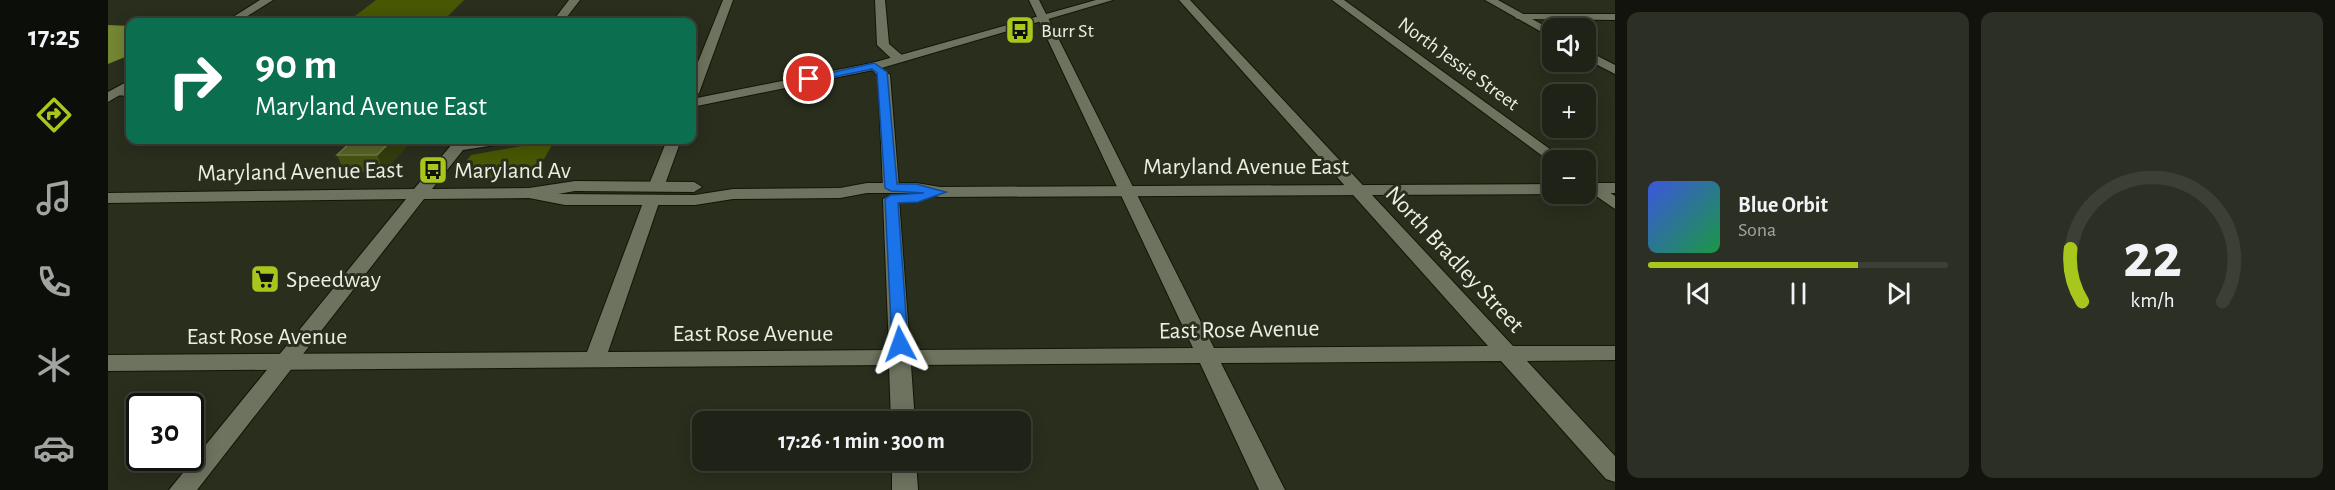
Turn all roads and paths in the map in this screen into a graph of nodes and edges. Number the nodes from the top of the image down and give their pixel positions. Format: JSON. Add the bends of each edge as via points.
{"nodes":[{"id":1,"x":268,"y":0,"type":"edge"},
{"id":2,"x":575,"y":0,"type":"edge"},
{"id":3,"x":728,"y":0,"type":"edge"},
{"id":4,"x":880,"y":0,"type":"edge"},
{"id":5,"x":1034,"y":0,"type":"edge"},
{"id":6,"x":1108,"y":0,"type":"edge"},
{"id":7,"x":1184,"y":0,"type":"edge"},
{"id":8,"x":1336,"y":0,"type":"edge"},
{"id":9,"x":1490,"y":0,"type":"edge"},
{"id":10,"x":1521,"y":17,"type":"junction"},
{"id":11,"x":1615,"y":17,"type":"edge"},
{"id":12,"x":238,"y":18,"type":"edge"},
{"id":13,"x":560,"y":18,"type":"edge"},
{"id":14,"x":1043,"y":19,"type":"junction"},
{"id":15,"x":1542,"y":29,"type":"edge"},
{"id":16,"x":899,"y":59,"type":"junction"},
{"id":17,"x":1596,"y":60,"type":"edge"},
{"id":18,"x":874,"y":66,"type":"junction"},
{"id":19,"x":1615,"y":70,"type":"edge"},
{"id":20,"x":696,"y":83,"type":"edge"},
{"id":21,"x":696,"y":102,"type":"edge"},
{"id":22,"x":459,"y":144,"type":"edge"},
{"id":23,"x":672,"y":144,"type":"edge"},
{"id":24,"x":1543,"y":150,"type":"edge"},
{"id":25,"x":1596,"y":187,"type":"edge"},
{"id":26,"x":1615,"y":188,"type":"edge"},
{"id":27,"x":1356,"y":189,"type":"junction"},
{"id":28,"x":1542,"y":189,"type":"edge"},
{"id":29,"x":1125,"y":190,"type":"junction"},
{"id":30,"x":1596,"y":191,"type":"edge"},
{"id":31,"x":654,"y":193,"type":"junction"},
{"id":32,"x":891,"y":193,"type":"junction"},
{"id":33,"x":420,"y":194,"type":"junction"},
{"id":34,"x":108,"y":198,"type":"edge"},
{"id":35,"x":1615,"y":204,"type":"edge"},
{"id":36,"x":1615,"y":353,"type":"edge"},
{"id":37,"x":1507,"y":354,"type":"junction"},
{"id":38,"x":1206,"y":356,"type":"junction"},
{"id":39,"x":900,"y":359,"type":"junction"},
{"id":40,"x":594,"y":361,"type":"junction"},
{"id":41,"x":283,"y":362,"type":"junction"},
{"id":42,"x":108,"y":363,"type":"edge"},
{"id":43,"x":902,"y":411,"type":"edge"},
{"id":44,"x":904,"y":471,"type":"edge"},
{"id":45,"x":1615,"y":472,"type":"edge"},
{"id":46,"x":182,"y":490,"type":"edge"},
{"id":47,"x":905,"y":490,"type":"edge"},
{"id":48,"x":1272,"y":490,"type":"edge"}],
"edges":[{"from":1,"to":12,"type":"street"},
{"from":2,"to":13,"type":"street"},
{"from":3,"to":20,"type":"street"},
{"from":4,"to":16,"type":"street","via":[[883,45]]},
{"from":5,"to":14,"type":"street"},
{"from":6,"to":14,"type":"street"},
{"from":7,"to":27,"type":"street","name":"North Bradley Street"},
{"from":8,"to":24,"type":"street","name":"North Jessie Street"},
{"from":9,"to":10,"type":"street"},
{"from":10,"to":11,"type":"street"},
{"from":10,"to":15,"type":"street"},
{"from":14,"to":16,"type":"street"},
{"from":14,"to":29,"type":"street"},
{"from":16,"to":18,"type":"street"},
{"from":17,"to":19,"type":"street"},
{"from":18,"to":21,"type":"street"},
{"from":18,"to":32,"type":"street","via":[[884,75]]},
{"from":22,"to":33,"type":"street"},
{"from":23,"to":31,"type":"street"},
{"from":25,"to":26,"type":"street"},
{"from":27,"to":28,"type":"street","name":"Maryland Avenue East"},
{"from":27,"to":29,"type":"street","name":"Maryland Avenue East"},
{"from":27,"to":37,"type":"street","name":"North Bradley Street"},
{"from":29,"to":32,"type":"street","name":"Maryland Avenue East","via":[[940,192],[918,199]]},
{"from":29,"to":38,"type":"street"},
{"from":30,"to":35,"type":"street"},
{"from":31,"to":32,"type":"street","name":"Maryland Avenue East","via":[[695,200],[733,194],[840,193],[866,199]]},
{"from":31,"to":33,"type":"street","name":"Maryland Avenue East","via":[[565,200],[529,193]]},
{"from":31,"to":40,"type":"street"},
{"from":32,"to":39,"type":"street"},
{"from":33,"to":34,"type":"street","name":"Maryland Avenue East"},
{"from":33,"to":41,"type":"street"},
{"from":36,"to":37,"type":"street","name":"East Rose Avenue"},
{"from":37,"to":38,"type":"street","name":"East Rose Avenue"},
{"from":37,"to":45,"type":"street","name":"North Bradley Street"},
{"from":38,"to":39,"type":"street","name":"East Rose Avenue"},
{"from":38,"to":48,"type":"street"},
{"from":39,"to":40,"type":"street","name":"East Rose Avenue"},
{"from":39,"to":43,"type":"street"},
{"from":40,"to":41,"type":"street","name":"East Rose Avenue"},
{"from":41,"to":42,"type":"street","name":"East Rose Avenue"},
{"from":41,"to":46,"type":"street"},
{"from":44,"to":47,"type":"street"}]}
